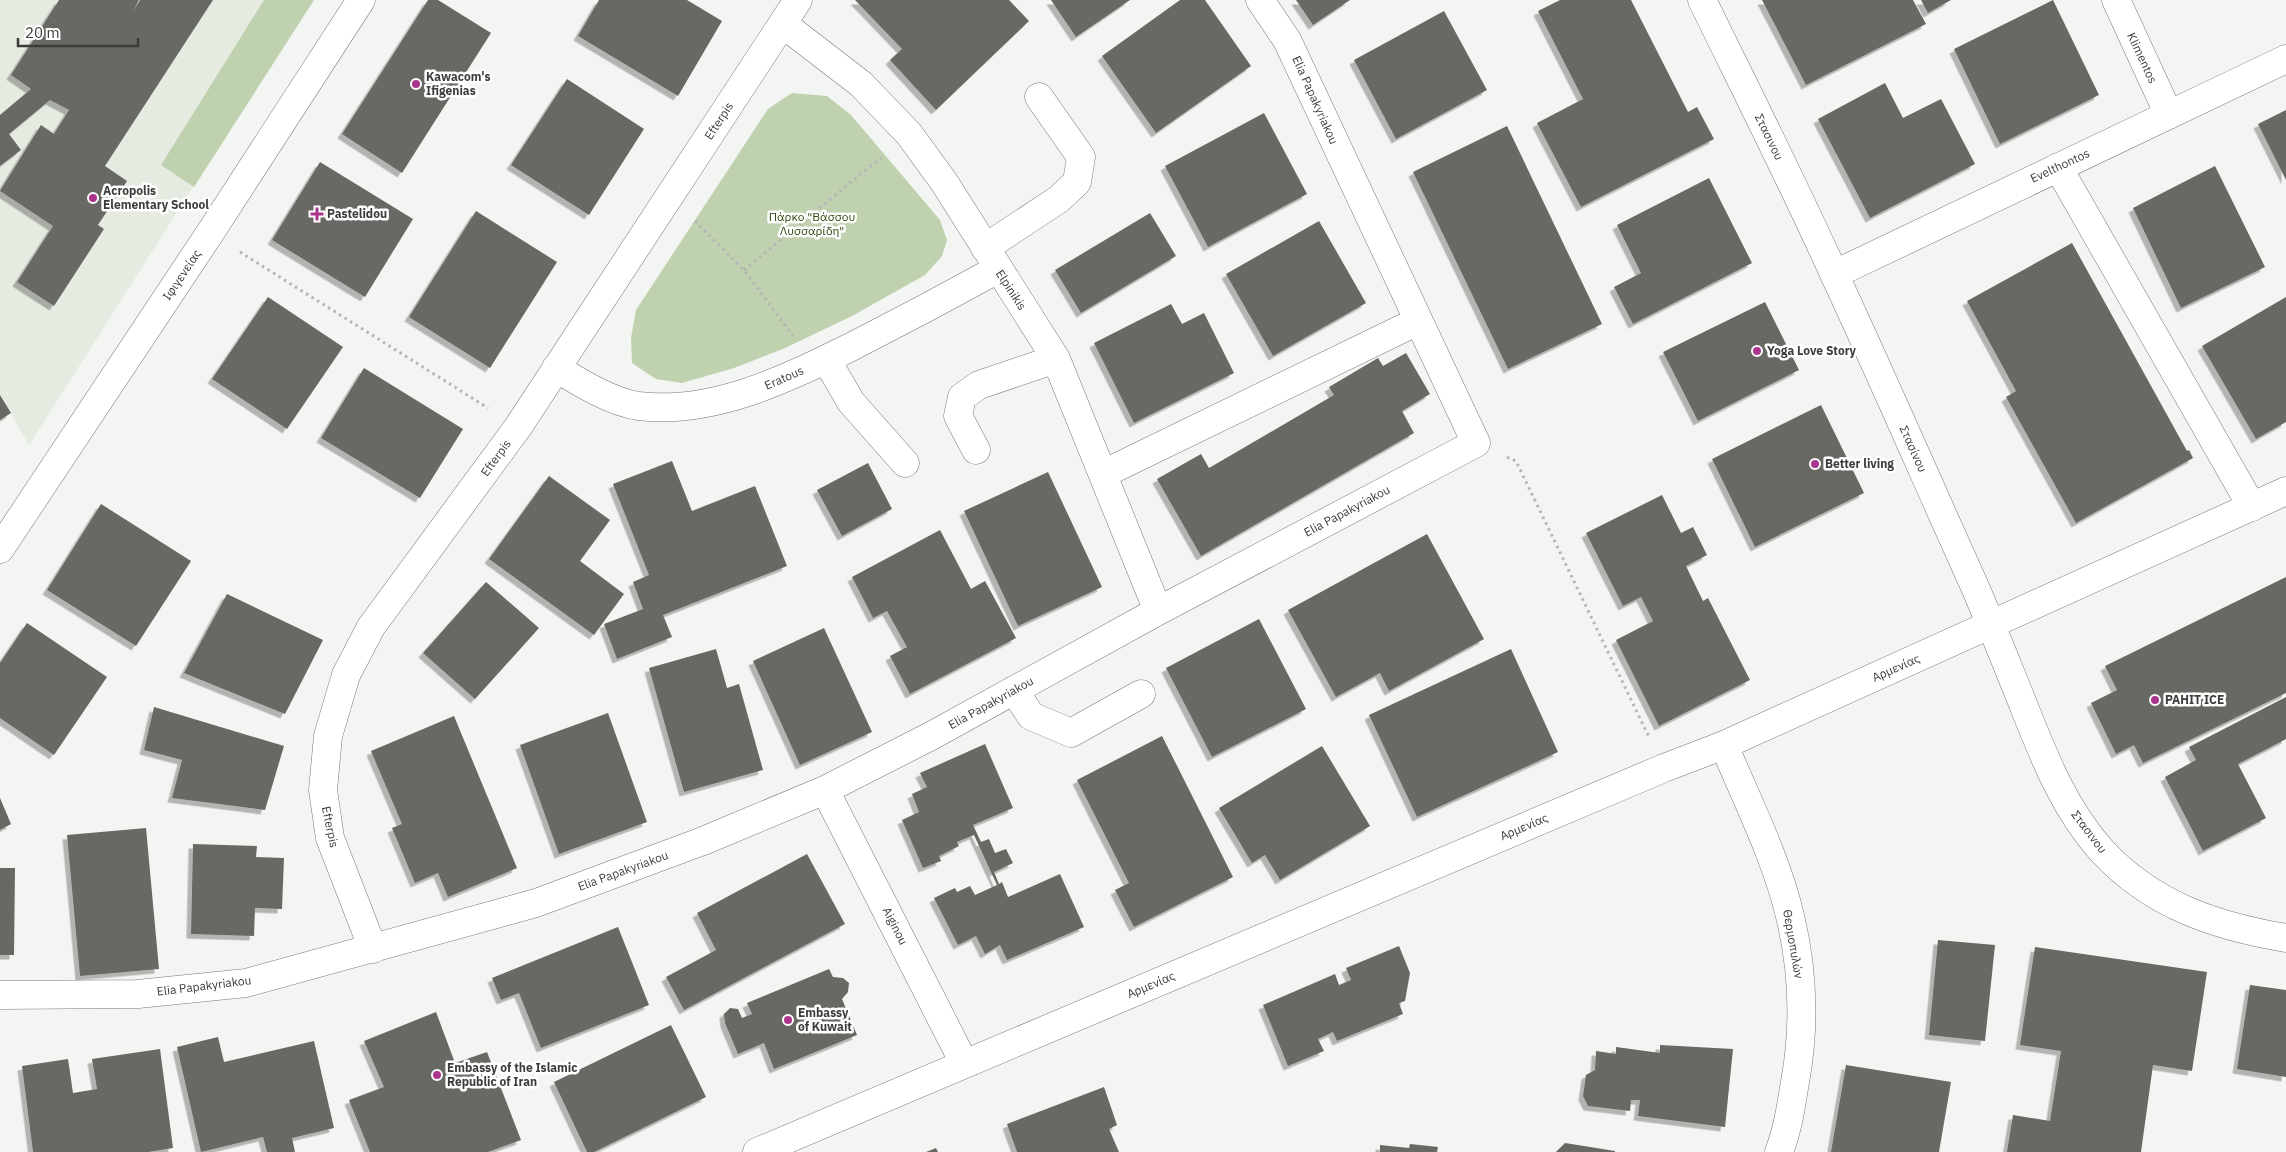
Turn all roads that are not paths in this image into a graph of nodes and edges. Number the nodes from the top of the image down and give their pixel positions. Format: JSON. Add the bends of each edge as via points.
{"nodes":[{"id":1,"x":361,"y":0,"type":"edge"},
{"id":2,"x":798,"y":0,"type":"edge"},
{"id":3,"x":1260,"y":0,"type":"edge"},
{"id":4,"x":1702,"y":0,"type":"edge"},
{"id":5,"x":2116,"y":0,"type":"edge"},
{"id":6,"x":783,"y":24,"type":"junction"},
{"id":7,"x":2286,"y":59,"type":"edge"},
{"id":8,"x":1039,"y":97,"type":"dead end"},
{"id":9,"x":2169,"y":115,"type":"junction"},
{"id":10,"x":2058,"y":168,"type":"junction"},
{"id":11,"x":992,"y":259,"type":"junction"},
{"id":12,"x":1835,"y":274,"type":"junction"},
{"id":13,"x":1418,"y":321,"type":"junction"},
{"id":14,"x":1056,"y":359,"type":"junction"},
{"id":15,"x":820,"y":362,"type":"junction"},
{"id":16,"x":556,"y":368,"type":"junction"},
{"id":17,"x":976,"y":450,"type":"dead end"},
{"id":18,"x":905,"y":463,"type":"dead end"},
{"id":19,"x":1103,"y":474,"type":"junction"},
{"id":20,"x":2286,"y":491,"type":"edge"},
{"id":21,"x":2252,"y":507,"type":"junction"},
{"id":22,"x":0,"y":549,"type":"edge"},
{"id":23,"x":1158,"y":611,"type":"junction"},
{"id":24,"x":1992,"y":625,"type":"junction"},
{"id":25,"x":1014,"y":690,"type":"junction"},
{"id":26,"x":1141,"y":694,"type":"dead end"},
{"id":27,"x":1724,"y":745,"type":"junction"},
{"id":28,"x":825,"y":790,"type":"junction"},
{"id":29,"x":2286,"y":938,"type":"edge"},
{"id":30,"x":373,"y":949,"type":"junction"},
{"id":31,"x":0,"y":995,"type":"edge"},
{"id":32,"x":964,"y":1063,"type":"junction"},
{"id":33,"x":757,"y":1152,"type":"edge"},
{"id":34,"x":1779,"y":1152,"type":"edge"}],
"edges":[{"from":1,"to":22,"type":"street","name":"Ιφιγενείας"},
{"from":2,"to":6,"type":"street","name":"Efterpis"},
{"from":3,"to":13,"type":"street","name":"Elia Papakyriakou","via":[[1287,40]]},
{"from":4,"to":12,"type":"street","name":"Στασινου"},
{"from":5,"to":9,"type":"street","name":"Klimentos"},
{"from":6,"to":11,"type":"street","name":"Elpinikis","via":[[861,84],[909,134],[944,182]]},
{"from":6,"to":16,"type":"street","name":"Efterpis"},
{"from":7,"to":9,"type":"street","name":"Evelthontos"},
{"from":8,"to":11,"type":"street","name":"Eratous","via":[[1081,157],[1076,182]]},
{"from":9,"to":10,"type":"street","name":"Evelthontos"},
{"from":10,"to":12,"type":"street","name":"Evelthontos"},
{"from":10,"to":21,"type":"street"},
{"from":11,"to":14,"type":"street","name":"Elpinikis"},
{"from":11,"to":15,"type":"street","name":"Eratous","via":[[897,324]]},
{"from":12,"to":24,"type":"street","name":"Στασίνου"},
{"from":13,"to":19,"type":"street"},
{"from":13,"to":23,"type":"street","name":"Elia Papakyriakou","via":[[1476,443]]},
{"from":14,"to":17,"type":"street","via":[[979,385],[962,397],[958,416]]},
{"from":14,"to":19,"type":"street","name":"Elpinikis"},
{"from":15,"to":16,"type":"street","name":"Eratous","via":[[754,391],[692,406],[638,406],[590,389]]},
{"from":15,"to":18,"type":"street"},
{"from":16,"to":30,"type":"street","name":"Efterpis","via":[[518,427],[371,627],[346,675],[328,736],[323,790],[330,838]]},
{"from":19,"to":23,"type":"street","name":"Elpinikis"},
{"from":20,"to":21,"type":"street","name":"Αρμενίας"},
{"from":21,"to":24,"type":"street","name":"Αρμενίας"},
{"from":23,"to":25,"type":"street","name":"Elia Papakyriakou"},
{"from":24,"to":27,"type":"street","name":"Αρμενίας"},
{"from":24,"to":29,"type":"street","name":"Στασινου","via":[[2047,767],[2099,848],[2138,884],[2176,908],[2247,932]]},
{"from":25,"to":26,"type":"street","via":[[1031,716],[1071,732]]},
{"from":25,"to":28,"type":"street","name":"Elia Papakyriakou"},
{"from":27,"to":32,"type":"street","name":"Αρμενίας"},
{"from":27,"to":34,"type":"street","name":"Θερμοπυλών","via":[[1776,870],[1790,916],[1800,978],[1802,1019],[1798,1066],[1787,1131]]},
{"from":28,"to":30,"type":"street","name":"Elia Papakyriakou","via":[[704,841],[536,903]]},
{"from":28,"to":32,"type":"street","name":"Aiginou"},
{"from":30,"to":31,"type":"street","name":"Elia Papakyriakou","via":[[246,983],[138,994]]},
{"from":32,"to":33,"type":"street","name":"Αρμενίας"}]}
